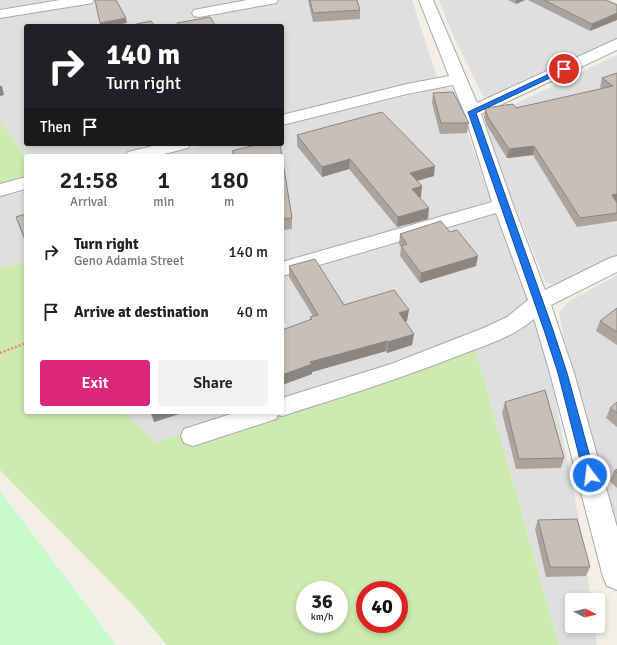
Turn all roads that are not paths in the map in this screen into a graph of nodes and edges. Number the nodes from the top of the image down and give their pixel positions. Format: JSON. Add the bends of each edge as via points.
{"nodes":[{"id":1,"x":87,"y":0,"type":"edge"},
{"id":2,"x":271,"y":0,"type":"edge"},
{"id":3,"x":426,"y":0,"type":"edge"},
{"id":4,"x":198,"y":13,"type":"dead end"},
{"id":5,"x":0,"y":14,"type":"edge"},
{"id":6,"x":617,"y":44,"type":"edge"},
{"id":7,"x":458,"y":79,"type":"junction"},
{"id":8,"x":472,"y":112,"type":"junction"},
{"id":9,"x":284,"y":120,"type":"edge"},
{"id":10,"x":174,"y":146,"type":"edge"},
{"id":11,"x":142,"y":154,"type":"edge"},
{"id":12,"x":24,"y":184,"type":"edge"},
{"id":13,"x":0,"y":190,"type":"edge"},
{"id":14,"x":503,"y":205,"type":"junction"},
{"id":15,"x":617,"y":263,"type":"edge"},
{"id":16,"x":284,"y":268,"type":"edge"},
{"id":17,"x":539,"y":302,"type":"junction"},
{"id":18,"x":284,"y":406,"type":"edge"},
{"id":19,"x":261,"y":414,"type":"edge"},
{"id":20,"x":193,"y":436,"type":"dead end"},
{"id":21,"x":617,"y":577,"type":"edge"}],
"edges":[{"from":1,"to":5,"type":"street"},
{"from":2,"to":4,"type":"street"},
{"from":3,"to":7,"type":"street"},
{"from":6,"to":8,"type":"street"},
{"from":7,"to":8,"type":"street"},
{"from":7,"to":9,"type":"street"},
{"from":8,"to":14,"type":"street"},
{"from":10,"to":11,"type":"street"},
{"from":12,"to":13,"type":"street"},
{"from":14,"to":16,"type":"street"},
{"from":14,"to":17,"type":"street"},
{"from":15,"to":17,"type":"street"},
{"from":17,"to":18,"type":"street","via":[[515,323],[494,333],[399,370]]},
{"from":17,"to":21,"type":"street","via":[[562,373]]},
{"from":19,"to":20,"type":"street"}]}
